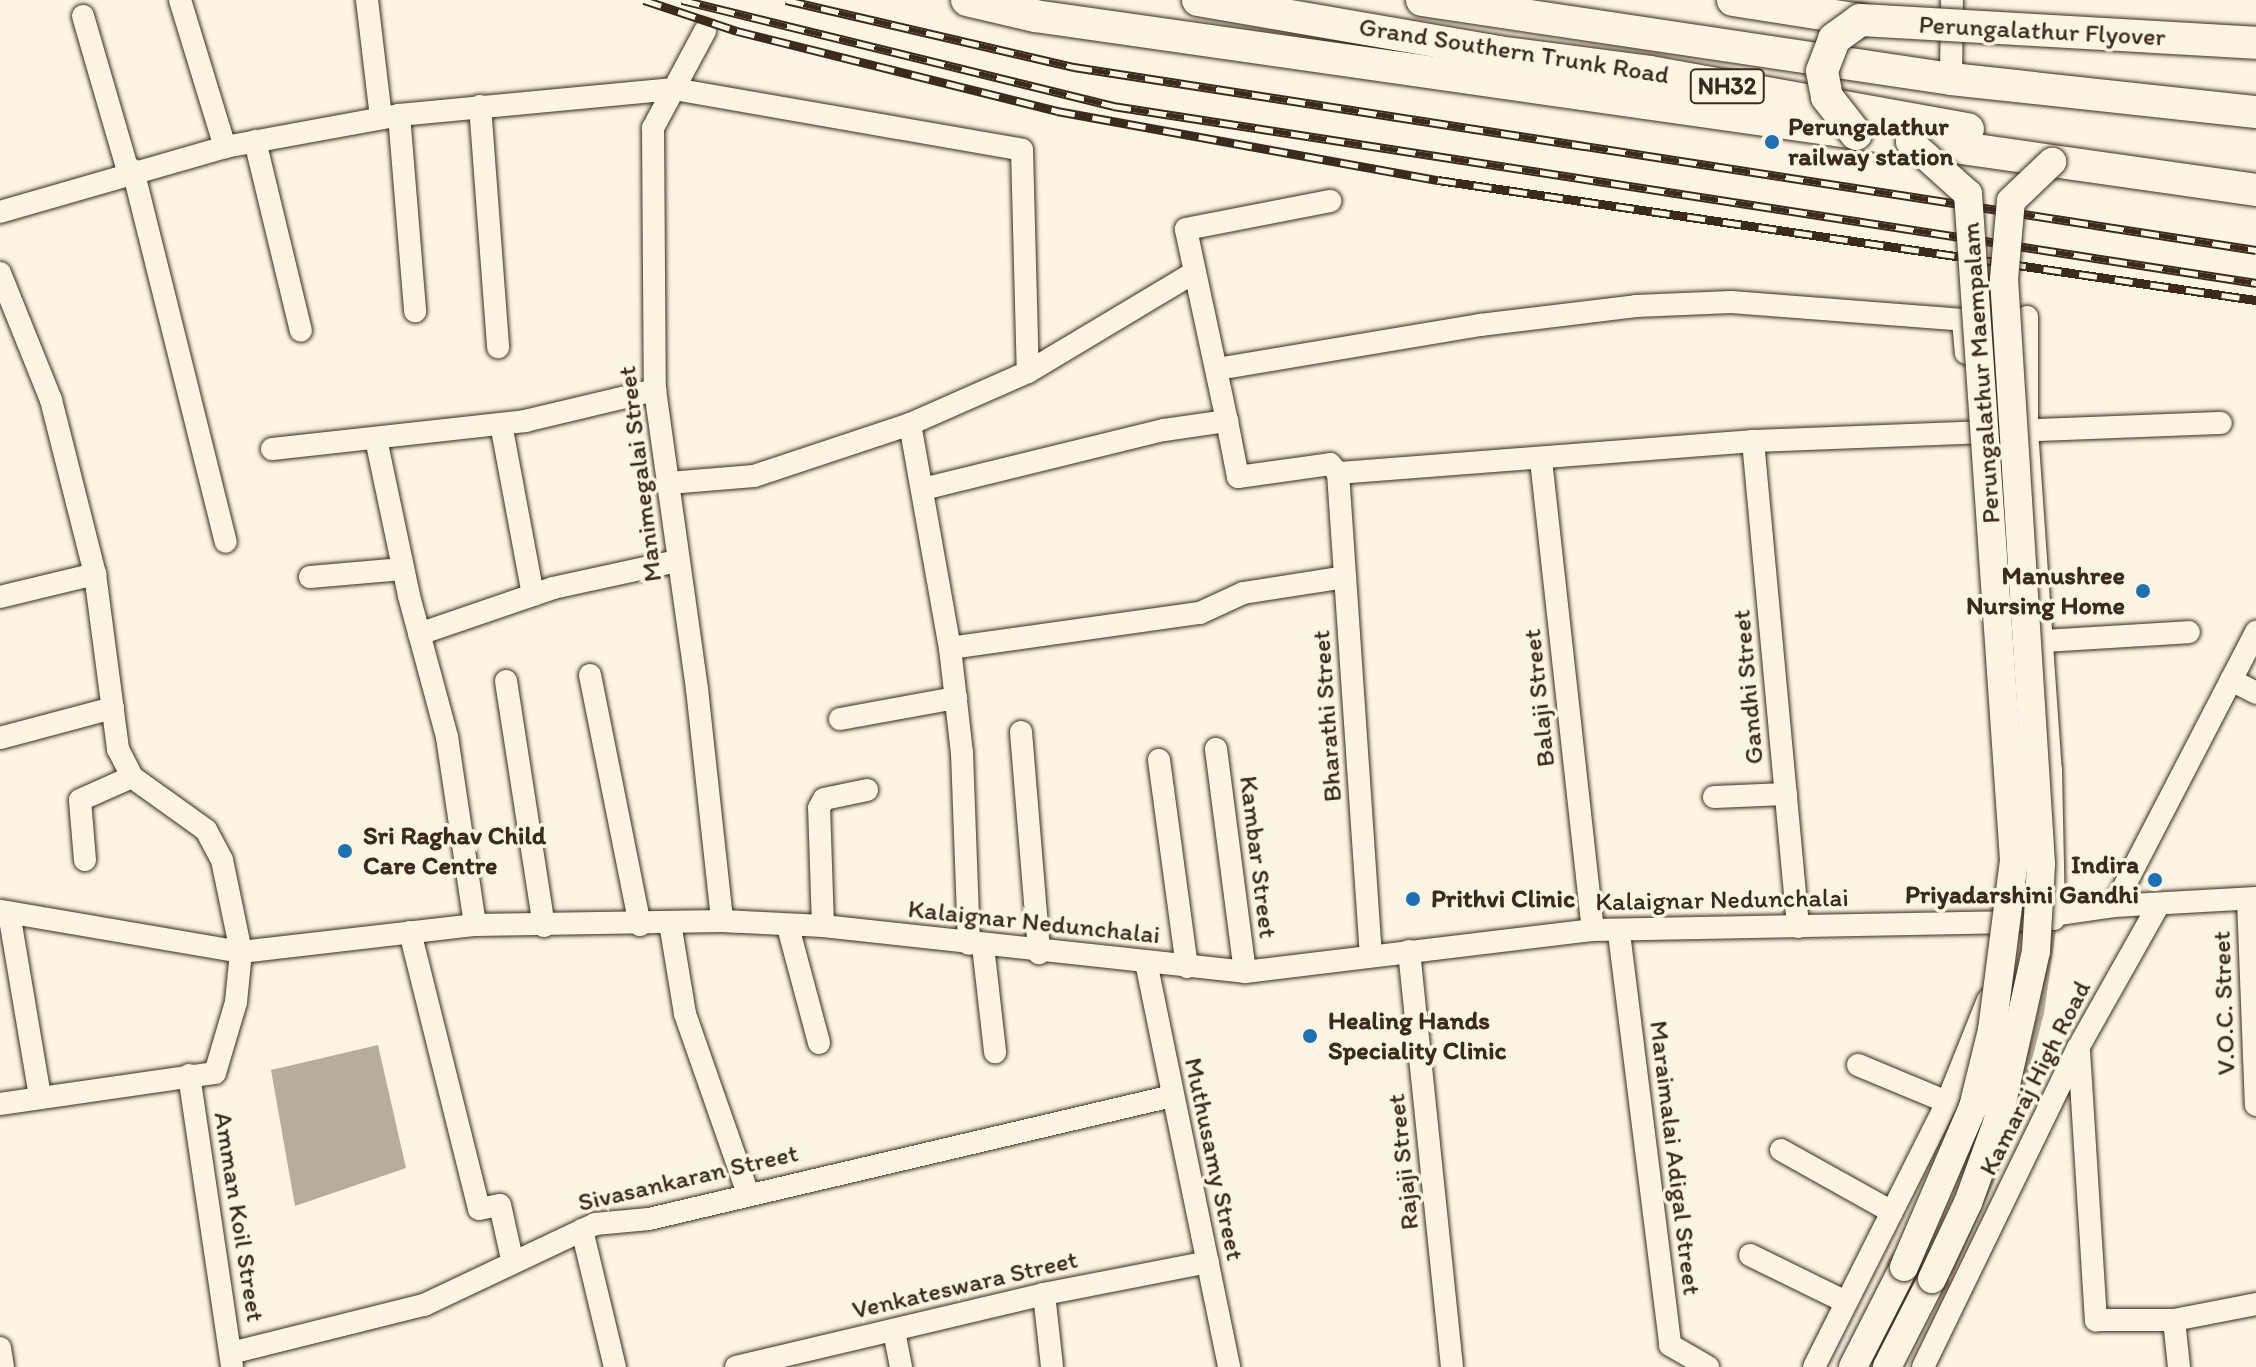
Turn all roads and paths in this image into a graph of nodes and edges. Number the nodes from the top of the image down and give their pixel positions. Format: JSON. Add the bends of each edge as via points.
{"nodes":[{"id":1,"x":180,"y":0,"type":"edge"},
{"id":2,"x":367,"y":0,"type":"edge"},
{"id":3,"x":967,"y":0,"type":"edge"},
{"id":4,"x":1198,"y":0,"type":"edge"},
{"id":5,"x":1422,"y":0,"type":"edge"},
{"id":6,"x":1733,"y":0,"type":"edge"},
{"id":7,"x":1952,"y":0,"type":"edge"},
{"id":8,"x":1553,"y":11,"type":"edge"},
{"id":9,"x":83,"y":16,"type":"dead end"},
{"id":10,"x":1860,"y":20,"type":"junction"},
{"id":11,"x":705,"y":31,"type":"dead end"},
{"id":12,"x":2256,"y":43,"type":"edge"},
{"id":13,"x":1951,"y":79,"type":"junction"},
{"id":14,"x":674,"y":89,"type":"junction"},
{"id":15,"x":480,"y":106,"type":"junction"},
{"id":16,"x":2256,"y":112,"type":"edge"},
{"id":17,"x":390,"y":116,"type":"junction"},
{"id":18,"x":1856,"y":134,"type":"junction"},
{"id":19,"x":255,"y":141,"type":"junction"},
{"id":20,"x":1910,"y":142,"type":"junction"},
{"id":21,"x":225,"y":147,"type":"junction"},
{"id":22,"x":2052,"y":162,"type":"junction"},
{"id":23,"x":131,"y":170,"type":"junction"},
{"id":24,"x":2256,"y":173,"type":"edge"},
{"id":25,"x":2256,"y":190,"type":"edge"},
{"id":26,"x":1330,"y":201,"type":"dead end"},
{"id":27,"x":0,"y":212,"type":"edge"},
{"id":28,"x":0,"y":273,"type":"edge"},
{"id":29,"x":1192,"y":274,"type":"junction"},
{"id":30,"x":415,"y":311,"type":"dead end"},
{"id":31,"x":2027,"y":317,"type":"dead end"},
{"id":32,"x":301,"y":331,"type":"dead end"},
{"id":33,"x":498,"y":347,"type":"dead end"},
{"id":34,"x":1217,"y":369,"type":"junction"},
{"id":35,"x":1028,"y":372,"type":"junction"},
{"id":36,"x":655,"y":390,"type":"junction"},
{"id":37,"x":1227,"y":421,"type":"junction"},
{"id":38,"x":2221,"y":423,"type":"dead end"},
{"id":39,"x":501,"y":424,"type":"junction"},
{"id":40,"x":910,"y":424,"type":"junction"},
{"id":41,"x":2027,"y":430,"type":"junction"},
{"id":42,"x":1975,"y":432,"type":"junction"},
{"id":43,"x":376,"y":439,"type":"junction"},
{"id":44,"x":1753,"y":441,"type":"junction"},
{"id":45,"x":272,"y":449,"type":"dead end"},
{"id":46,"x":1541,"y":460,"type":"junction"},
{"id":47,"x":1338,"y":473,"type":"junction"},
{"id":48,"x":669,"y":483,"type":"junction"},
{"id":49,"x":923,"y":489,"type":"junction"},
{"id":50,"x":226,"y":542,"type":"dead end"},
{"id":51,"x":677,"y":561,"type":"junction"},
{"id":52,"x":403,"y":569,"type":"junction"},
{"id":53,"x":95,"y":574,"type":"junction"},
{"id":54,"x":310,"y":577,"type":"dead end"},
{"id":55,"x":1345,"y":577,"type":"junction"},
{"id":56,"x":533,"y":595,"type":"junction"},
{"id":57,"x":0,"y":597,"type":"edge"},
{"id":58,"x":2189,"y":632,"type":"dead end"},
{"id":59,"x":2256,"y":632,"type":"edge"},
{"id":60,"x":419,"y":634,"type":"junction"},
{"id":61,"x":2043,"y":641,"type":"junction"},
{"id":62,"x":950,"y":648,"type":"junction"},
{"id":63,"x":590,"y":675,"type":"dead end"},
{"id":64,"x":2231,"y":680,"type":"junction"},
{"id":65,"x":506,"y":681,"type":"dead end"},
{"id":66,"x":2256,"y":693,"type":"edge"},
{"id":67,"x":956,"y":698,"type":"junction"},
{"id":68,"x":113,"y":708,"type":"junction"},
{"id":69,"x":840,"y":719,"type":"dead end"},
{"id":70,"x":1021,"y":732,"type":"dead end"},
{"id":71,"x":0,"y":738,"type":"edge"},
{"id":72,"x":1216,"y":749,"type":"dead end"},
{"id":73,"x":1159,"y":760,"type":"dead end"},
{"id":74,"x":132,"y":777,"type":"junction"},
{"id":75,"x":867,"y":790,"type":"dead end"},
{"id":76,"x":1786,"y":794,"type":"junction"},
{"id":77,"x":1714,"y":797,"type":"dead end"},
{"id":78,"x":85,"y":860,"type":"dead end"},
{"id":79,"x":2252,"y":899,"type":"edge"},
{"id":80,"x":2159,"y":904,"type":"junction"},
{"id":81,"x":2114,"y":906,"type":"junction"},
{"id":82,"x":4,"y":912,"type":"edge"},
{"id":83,"x":2054,"y":919,"type":"junction"},
{"id":84,"x":722,"y":921,"type":"junction"},
{"id":85,"x":2003,"y":922,"type":"junction"},
{"id":86,"x":670,"y":923,"type":"junction"},
{"id":87,"x":475,"y":925,"type":"junction"},
{"id":88,"x":640,"y":925,"type":"junction"},
{"id":89,"x":544,"y":926,"type":"junction"},
{"id":90,"x":823,"y":926,"type":"junction"},
{"id":91,"x":788,"y":927,"type":"junction"},
{"id":92,"x":1798,"y":927,"type":"junction"},
{"id":93,"x":1593,"y":930,"type":"junction"},
{"id":94,"x":410,"y":932,"type":"junction"},
{"id":95,"x":1619,"y":933,"type":"junction"},
{"id":96,"x":976,"y":945,"type":"junction"},
{"id":97,"x":1409,"y":951,"type":"junction"},
{"id":98,"x":241,"y":952,"type":"junction"},
{"id":99,"x":1039,"y":953,"type":"junction"},
{"id":100,"x":1371,"y":956,"type":"junction"},
{"id":101,"x":1146,"y":962,"type":"junction"},
{"id":102,"x":1187,"y":967,"type":"junction"},
{"id":103,"x":1245,"y":972,"type":"junction"},
{"id":104,"x":819,"y":1043,"type":"dead end"},
{"id":105,"x":2078,"y":1048,"type":"junction"},
{"id":106,"x":995,"y":1052,"type":"dead end"},
{"id":107,"x":1858,"y":1065,"type":"dead end"},
{"id":108,"x":189,"y":1075,"type":"junction"},
{"id":109,"x":1172,"y":1096,"type":"junction"},
{"id":110,"x":40,"y":1097,"type":"junction"},
{"id":111,"x":1947,"y":1102,"type":"junction"},
{"id":112,"x":0,"y":1104,"type":"edge"},
{"id":113,"x":2256,"y":1105,"type":"edge"},
{"id":114,"x":1781,"y":1150,"type":"dead end"},
{"id":115,"x":748,"y":1194,"type":"junction"},
{"id":116,"x":1892,"y":1212,"type":"junction"},
{"id":117,"x":582,"y":1230,"type":"junction"},
{"id":118,"x":1750,"y":1255,"type":"dead end"},
{"id":119,"x":512,"y":1259,"type":"junction"},
{"id":120,"x":1208,"y":1262,"type":"junction"},
{"id":121,"x":1044,"y":1294,"type":"junction"},
{"id":122,"x":1846,"y":1302,"type":"junction"},
{"id":123,"x":2256,"y":1304,"type":"edge"},
{"id":124,"x":2174,"y":1320,"type":"junction"},
{"id":125,"x":894,"y":1331,"type":"junction"},
{"id":126,"x":0,"y":1348,"type":"edge"},
{"id":127,"x":822,"y":1357,"type":"edge"},
{"id":128,"x":232,"y":1360,"type":"edge"},
{"id":129,"x":3,"y":1367,"type":"edge"},
{"id":130,"x":615,"y":1367,"type":"edge"},
{"id":131,"x":736,"y":1367,"type":"edge"},
{"id":132,"x":901,"y":1367,"type":"edge"},
{"id":133,"x":1052,"y":1367,"type":"edge"},
{"id":134,"x":1229,"y":1367,"type":"edge"},
{"id":135,"x":1452,"y":1367,"type":"edge"},
{"id":136,"x":1708,"y":1367,"type":"edge"},
{"id":137,"x":1814,"y":1367,"type":"edge"},
{"id":138,"x":1853,"y":1367,"type":"edge"},
{"id":139,"x":1887,"y":1367,"type":"edge"},
{"id":140,"x":1923,"y":1367,"type":"edge"},
{"id":141,"x":2179,"y":1367,"type":"edge"}],
"edges":[{"from":1,"to":21,"type":"street"},
{"from":2,"to":17,"type":"street"},
{"from":3,"to":18,"type":"highway","via":[[1035,16]]},
{"from":4,"to":24,"type":"highway","name":"Grand Southern Trunk Road","number":"NH32"},
{"from":5,"to":8,"type":"highway","name":"Grand Southern Trunk Road","number":"NH32"},
{"from":6,"to":10,"type":"highway","name":"Perungalathur Flyover"},
{"from":7,"to":13,"type":"street"},
{"from":8,"to":13,"type":"highway","name":"Grand Southern Trunk Road","number":"NH32"},
{"from":9,"to":23,"type":"street"},
{"from":10,"to":12,"type":"highway","name":"Perungalathur Flyover","bridge":true},
{"from":10,"to":18,"type":"highway","bridge":true,"via":[[1834,39],[1822,71],[1827,97]]},
{"from":11,"to":14,"type":"street","name":"Manimegalai Street"},
{"from":13,"to":16,"type":"highway","name":"Grand Southern Trunk Road","number":"NH32"},
{"from":14,"to":15,"type":"street"},
{"from":14,"to":35,"type":"street","via":[[1022,150]]},
{"from":14,"to":36,"type":"street","name":"Manimegalai Street","via":[[653,128]]},
{"from":15,"to":17,"type":"street"},
{"from":15,"to":33,"type":"street"},
{"from":17,"to":19,"type":"street"},
{"from":17,"to":30,"type":"street"},
{"from":18,"to":20,"type":"highway"},
{"from":19,"to":21,"type":"street"},
{"from":19,"to":32,"type":"street"},
{"from":20,"to":22,"type":"highway"},
{"from":20,"to":138,"type":"main road","name":"Perungalathur Maempalam","bridge":true,"via":[[1968,194],[2014,860],[1994,1016],[1973,1107],[1904,1267]]},
{"from":21,"to":23,"type":"street"},
{"from":22,"to":25,"type":"highway"},
{"from":22,"to":139,"type":"main road","name":"Perungalathur Maempalam","bridge":true,"via":[[2011,201],[2004,279],[2040,833],[2036,951],[1998,1120],[1968,1203]]},
{"from":23,"to":27,"type":"street"},
{"from":23,"to":50,"type":"street"},
{"from":26,"to":29,"type":"street","via":[[1189,226],[1185,234]]},
{"from":28,"to":53,"type":"street","via":[[51,400]]},
{"from":29,"to":34,"type":"street"},
{"from":29,"to":35,"type":"street"},
{"from":31,"to":41,"type":"street"},
{"from":34,"to":37,"type":"street"},
{"from":34,"to":42,"type":"street","via":[[1480,325],[1636,306],[1731,302],[1963,320]]},
{"from":35,"to":40,"type":"street"},
{"from":36,"to":39,"type":"street"},
{"from":36,"to":48,"type":"street","name":"Manimegalai Street"},
{"from":37,"to":47,"type":"street","via":[[1238,477],[1332,464]]},
{"from":37,"to":49,"type":"street","via":[[1164,430]]},
{"from":38,"to":41,"type":"street"},
{"from":39,"to":43,"type":"street"},
{"from":39,"to":56,"type":"street"},
{"from":40,"to":48,"type":"street","via":[[754,476]]},
{"from":40,"to":49,"type":"street"},
{"from":41,"to":42,"type":"street"},
{"from":41,"to":61,"type":"street"},
{"from":42,"to":44,"type":"street"},
{"from":42,"to":85,"type":"street","via":[[2000,692],[2009,860]]},
{"from":43,"to":45,"type":"street"},
{"from":43,"to":52,"type":"street"},
{"from":44,"to":46,"type":"street"},
{"from":44,"to":76,"type":"street","name":"Gandhi Street"},
{"from":46,"to":47,"type":"street"},
{"from":46,"to":93,"type":"street","name":"Balaji Street"},
{"from":47,"to":55,"type":"street","name":"Bharathi Street"},
{"from":48,"to":51,"type":"street","name":"Manimegalai Street"},
{"from":49,"to":62,"type":"street"},
{"from":51,"to":56,"type":"street"},
{"from":51,"to":84,"type":"street","name":"Manimegalai Street"},
{"from":52,"to":54,"type":"street"},
{"from":52,"to":60,"type":"street"},
{"from":53,"to":57,"type":"street"},
{"from":53,"to":68,"type":"street"},
{"from":55,"to":62,"type":"street","via":[[1243,593],[1200,613]]},
{"from":55,"to":100,"type":"street","name":"Bharathi Street"},
{"from":56,"to":60,"type":"street"},
{"from":58,"to":61,"type":"street"},
{"from":59,"to":64,"type":"street"},
{"from":60,"to":87,"type":"street","via":[[447,737]]},
{"from":61,"to":83,"type":"street"},
{"from":62,"to":67,"type":"street"},
{"from":63,"to":88,"type":"street"},
{"from":64,"to":66,"type":"street"},
{"from":64,"to":81,"type":"street"},
{"from":65,"to":89,"type":"street"},
{"from":67,"to":69,"type":"street"},
{"from":67,"to":96,"type":"street"},
{"from":68,"to":71,"type":"street"},
{"from":68,"to":74,"type":"street","via":[[118,749]]},
{"from":70,"to":99,"type":"street"},
{"from":72,"to":103,"type":"street","name":"Kambar Street"},
{"from":73,"to":102,"type":"street"},
{"from":74,"to":78,"type":"street","via":[[80,800]]},
{"from":74,"to":98,"type":"street","via":[[206,830],[222,860]]},
{"from":75,"to":90,"type":"street","via":[[824,799],[819,808]]},
{"from":76,"to":77,"type":"street"},
{"from":76,"to":92,"type":"street","name":"Gandhi Street"},
{"from":79,"to":80,"type":"street"},
{"from":79,"to":113,"type":"street","name":"V.O.C. Street"},
{"from":80,"to":81,"type":"street","name":"Kalaignar Nedunchalai"},
{"from":80,"to":105,"type":"street","name":"Kamaraj High Road"},
{"from":81,"to":83,"type":"street","name":"Kalaignar Nedunchalai"},
{"from":82,"to":98,"type":"street","name":"Kalaignar Nedunchalai"},
{"from":82,"to":110,"type":"street"},
{"from":83,"to":85,"type":"street","name":"Kalaignar Nedunchalai"},
{"from":84,"to":86,"type":"street","name":"Kalaignar Nedunchalai"},
{"from":84,"to":91,"type":"street","name":"Kalaignar Nedunchalai"},
{"from":85,"to":92,"type":"street","name":"Kalaignar Nedunchalai"},
{"from":85,"to":111,"type":"street","via":[[1987,1005]]},
{"from":86,"to":88,"type":"street","name":"Kalaignar Nedunchalai"},
{"from":86,"to":115,"type":"street","via":[[685,1014]]},
{"from":87,"to":89,"type":"street","name":"Kalaignar Nedunchalai"},
{"from":87,"to":94,"type":"street","name":"Kalaignar Nedunchalai"},
{"from":88,"to":89,"type":"street","name":"Kalaignar Nedunchalai"},
{"from":90,"to":91,"type":"street","name":"Kalaignar Nedunchalai"},
{"from":90,"to":96,"type":"street","name":"Kalaignar Nedunchalai"},
{"from":91,"to":104,"type":"street"},
{"from":92,"to":95,"type":"street","name":"Kalaignar Nedunchalai"},
{"from":93,"to":95,"type":"street","name":"Kalaignar Nedunchalai"},
{"from":93,"to":97,"type":"street","name":"Kalaignar Nedunchalai"},
{"from":94,"to":98,"type":"street","name":"Kalaignar Nedunchalai"},
{"from":94,"to":119,"type":"street","via":[[479,1209],[500,1205]]},
{"from":95,"to":136,"type":"street","name":"Maraimalai Adigal Street","via":[[1670,1345]]},
{"from":96,"to":99,"type":"street","name":"Kalaignar Nedunchalai"},
{"from":96,"to":106,"type":"street"},
{"from":97,"to":100,"type":"street","name":"Kalaignar Nedunchalai"},
{"from":97,"to":135,"type":"street","name":"Rajaji Street"},
{"from":98,"to":108,"type":"street","via":[[236,1002],[215,1073]]},
{"from":99,"to":101,"type":"street","name":"Kalaignar Nedunchalai"},
{"from":100,"to":103,"type":"street","name":"Kalaignar Nedunchalai"},
{"from":101,"to":102,"type":"street","name":"Kalaignar Nedunchalai"},
{"from":101,"to":109,"type":"street","name":"Muthusamy Street"},
{"from":102,"to":103,"type":"street","name":"Kalaignar Nedunchalai"},
{"from":105,"to":124,"type":"street","via":[[2096,1320]]},
{"from":105,"to":140,"type":"street","name":"Kamaraj High Road"},
{"from":107,"to":111,"type":"street"},
{"from":108,"to":110,"type":"street"},
{"from":108,"to":128,"type":"street","name":"Amman Koil Street"},
{"from":109,"to":115,"type":"street","name":"Sivasankaran Street"},
{"from":109,"to":120,"type":"street","name":"Muthusamy Street"},
{"from":110,"to":112,"type":"street"},
{"from":111,"to":116,"type":"street"},
{"from":114,"to":116,"type":"street"},
{"from":115,"to":117,"type":"street","name":"Sivasankaran Street"},
{"from":116,"to":122,"type":"street"},
{"from":117,"to":119,"type":"street","name":"Sivasankaran Street"},
{"from":117,"to":130,"type":"street"},
{"from":118,"to":122,"type":"street"},
{"from":119,"to":128,"type":"street","name":"Sivasankaran Street","via":[[424,1305]]},
{"from":120,"to":121,"type":"street","name":"Venkateswara Street"},
{"from":120,"to":134,"type":"street","name":"Muthusamy Street"},
{"from":121,"to":125,"type":"street","name":"Venkateswara Street"},
{"from":121,"to":133,"type":"street"},
{"from":122,"to":137,"type":"street"},
{"from":123,"to":124,"type":"street"},
{"from":124,"to":141,"type":"street"},
{"from":125,"to":127,"type":"street","name":"Venkateswara Street"},
{"from":125,"to":132,"type":"street"},
{"from":126,"to":129,"type":"street"},
{"from":127,"to":131,"type":"street","name":"Venkateswara Street"}]}
